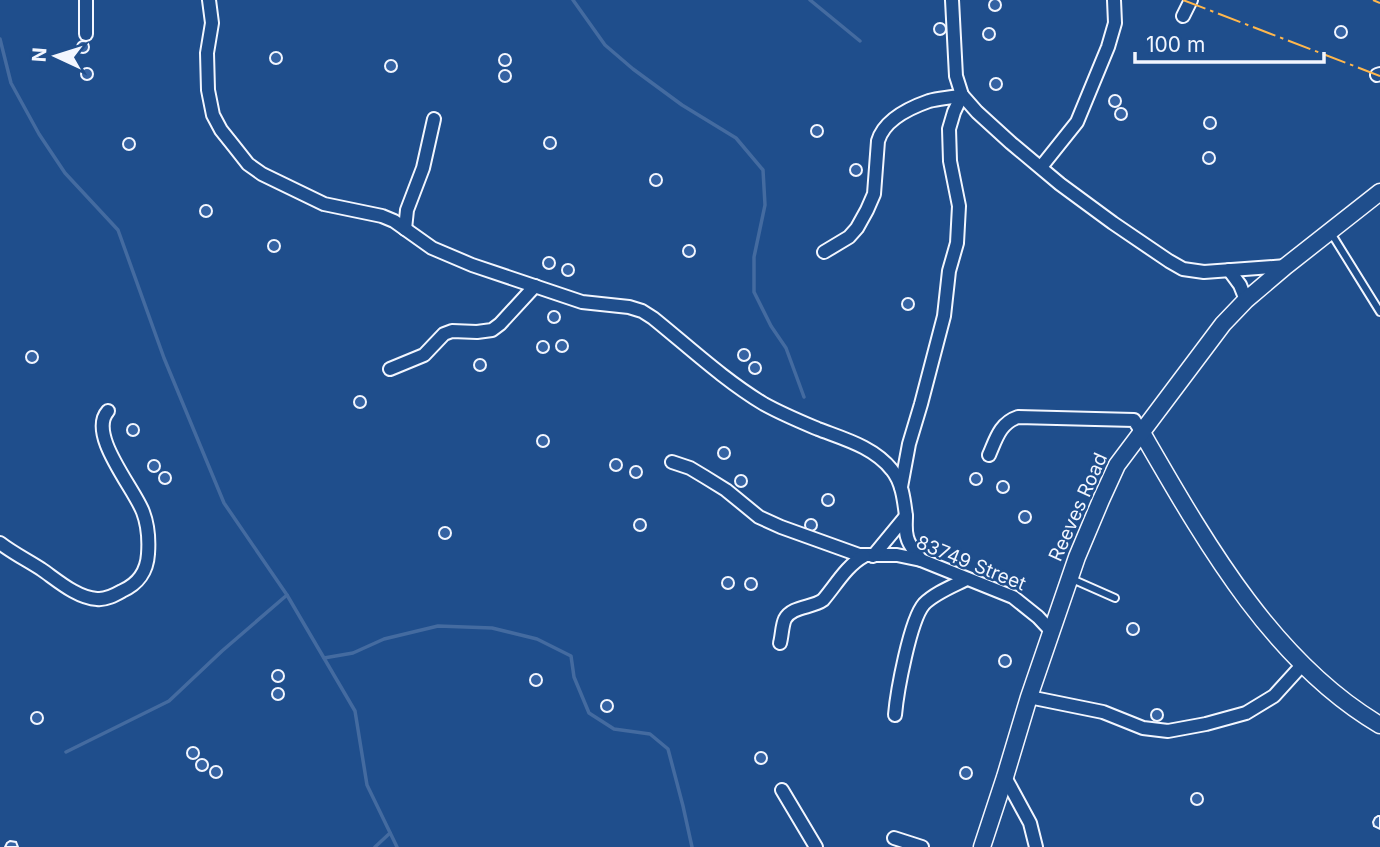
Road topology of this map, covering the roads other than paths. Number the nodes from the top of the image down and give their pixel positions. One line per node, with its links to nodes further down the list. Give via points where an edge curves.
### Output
1 (86, 0): 7 (street)
2 (209, 0): 12 (street, via 210,102 221,130 248,164 324,204 382,216)
3 (952, 0): 8 (street, via 956,76)
4 (1114, 0): 10 (street, via 1115,23 1108,47 1077,122)
5 (1191, 0): 6 (street)
6 (1182, 16)
7 (86, 34)
8 (962, 95): 10 (street); 14 (street, via 928,102 886,125 878,141 874,194 867,210 849,237); 25 (street, via 949,129 959,206 957,243 948,271 944,316)
9 (434, 119): 12 (street)
10 (1041, 167): 16 (street, via 1168,261 1192,271)
11 (1380, 192): 13 (street, Reeves Road)
12 (405, 229): 17 (street, via 445,255)
13 (1330, 231): 15 (street, Reeves Road); 19 (lane)
14 (824, 252)
15 (1286, 266): 16 (street); 18 (street, Reeves Road)
16 (1229, 270): 18 (street)
17 (535, 286): 20 (street, via 492,330 444,334 424,355); 25 (street, via 653,318 762,402 870,450 891,468)
18 (1246, 300): 22 (street, Reeves Road)
19 (1380, 312)
20 (390, 369)
21 (108, 411): 27 (street, via 103,416 104,437 146,522 148,559 139,580 107,598 91,598)
22 (1138, 426): 23 (street, via 1018,417 1001,428); 30 (street, Reeves Road, via 1101,500); 35 (street, via 1221,564)
23 (989, 455)
24 (672, 462): 28 (street, 83749 Street, via 717,484 765,520)
25 (901, 487): 26 (street)
26 (906, 516): 28 (street); 29 (street, via 907,537)
27 (0, 543)
28 (869, 556): 29 (street, 83749 Street); 34 (street, via 857,560 823,600 792,612 785,619)
29 (921, 560): 31 (street, 83749 Street)
30 (1070, 578): 32 (lane); 33 (street, Reeves Road)
31 (967, 579): 33 (street, 83749 Street, via 1013,597); 37 (street, via 930,599 917,614)
32 (1115, 598)
33 (1052, 632): 36 (street, Reeves Road)
34 (780, 643)
35 (1303, 664): 36 (street, via 1273,696 1246,713 1168,731 1143,728 1093,709); 38 (street, via 1335,695)
36 (1029, 697): 39 (street, Reeves Road)
37 (895, 715)
38 (1380, 725)
39 (1005, 777): 44 (street, Reeves Road); 45 (street, via 1030,822)
40 (782, 790): 42 (street)
41 (894, 838): 43 (street)
42 (816, 847)
43 (922, 847)
44 (982, 847)
45 (1036, 847)

